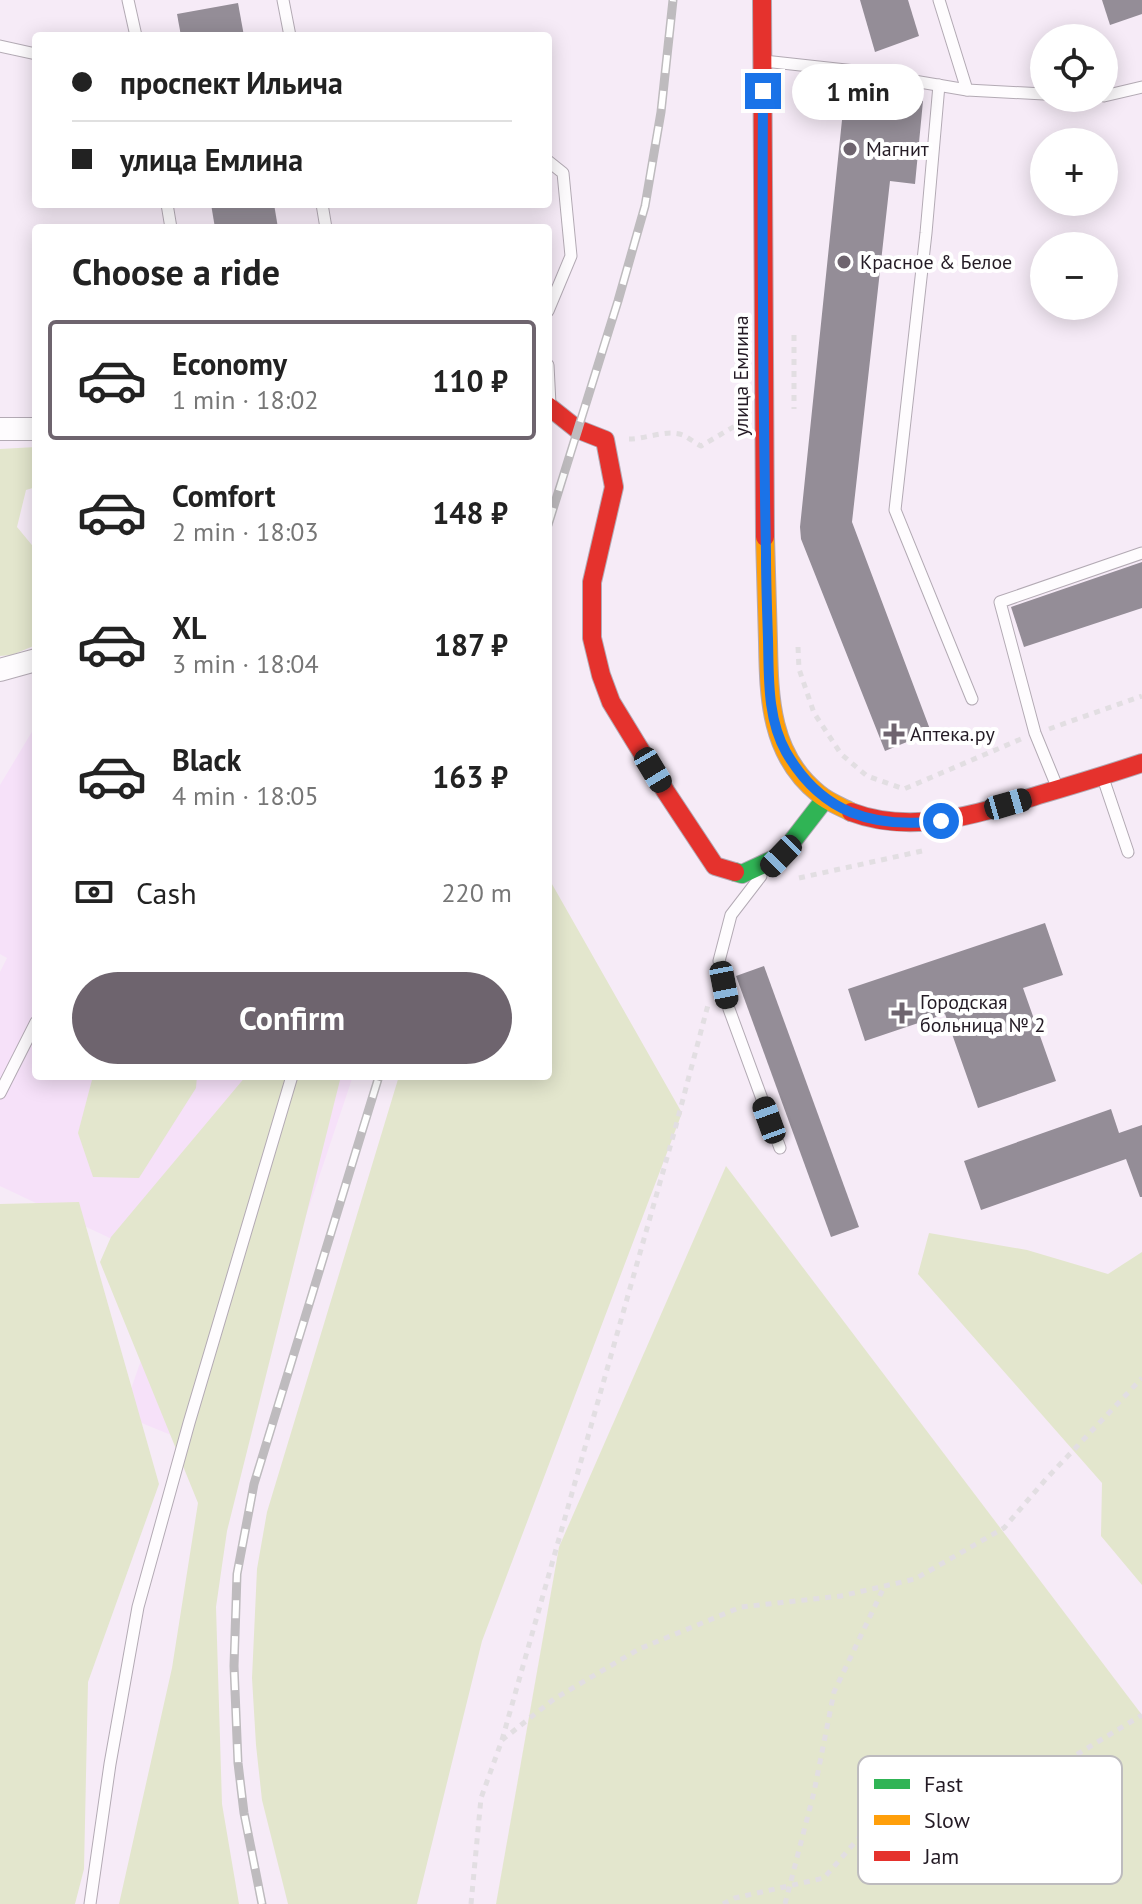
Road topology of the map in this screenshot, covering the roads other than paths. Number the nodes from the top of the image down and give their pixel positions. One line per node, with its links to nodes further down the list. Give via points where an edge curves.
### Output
1 (128, 0): 5 (lane)
2 (283, 0): 6 (lane)
3 (762, 0): 9 (street, улица Емлина)
4 (939, 0): 12 (lane)
5 (135, 32)
6 (289, 32)
7 (0, 46): 8 (lane)
8 (32, 53)
9 (763, 60): 10 (lane); 27 (street, улица Емлина, via 768,671 772,716 784,749)
10 (939, 85): 12 (lane); 23 (lane, via 895,510)
11 (1142, 87): 14 (lane)
12 (967, 90): 13 (lane)
13 (1030, 93)
14 (1118, 93)
15 (552, 164): 16 (lane, via 563,173 571,256)
16 (552, 301)
17 (552, 410): 29 (street, via 577,429 605,440 614,487 592,582 592,638 611,702 715,866 742,874)
18 (0, 429): 19 (street)
19 (32, 429)
20 (1142, 553): 26 (lane, via 1000,602 1035,733)
21 (32, 661): 22 (street)
22 (0, 670)
23 (972, 699)
24 (1142, 763): 25 (street)
25 (1103, 777): 26 (street); 28 (lane)
26 (1058, 790): 27 (street, via 959,819 923,823 873,819)
27 (825, 799): 29 (street)
28 (1128, 852)
29 (781, 856): 33 (lane, via 731,915 719,961 729,1009)
30 (32, 1030): 32 (lane)
31 (291, 1080): 34 (lane, via 138,1607)
32 (0, 1093)
33 (780, 1148)
34 (90, 1904)

